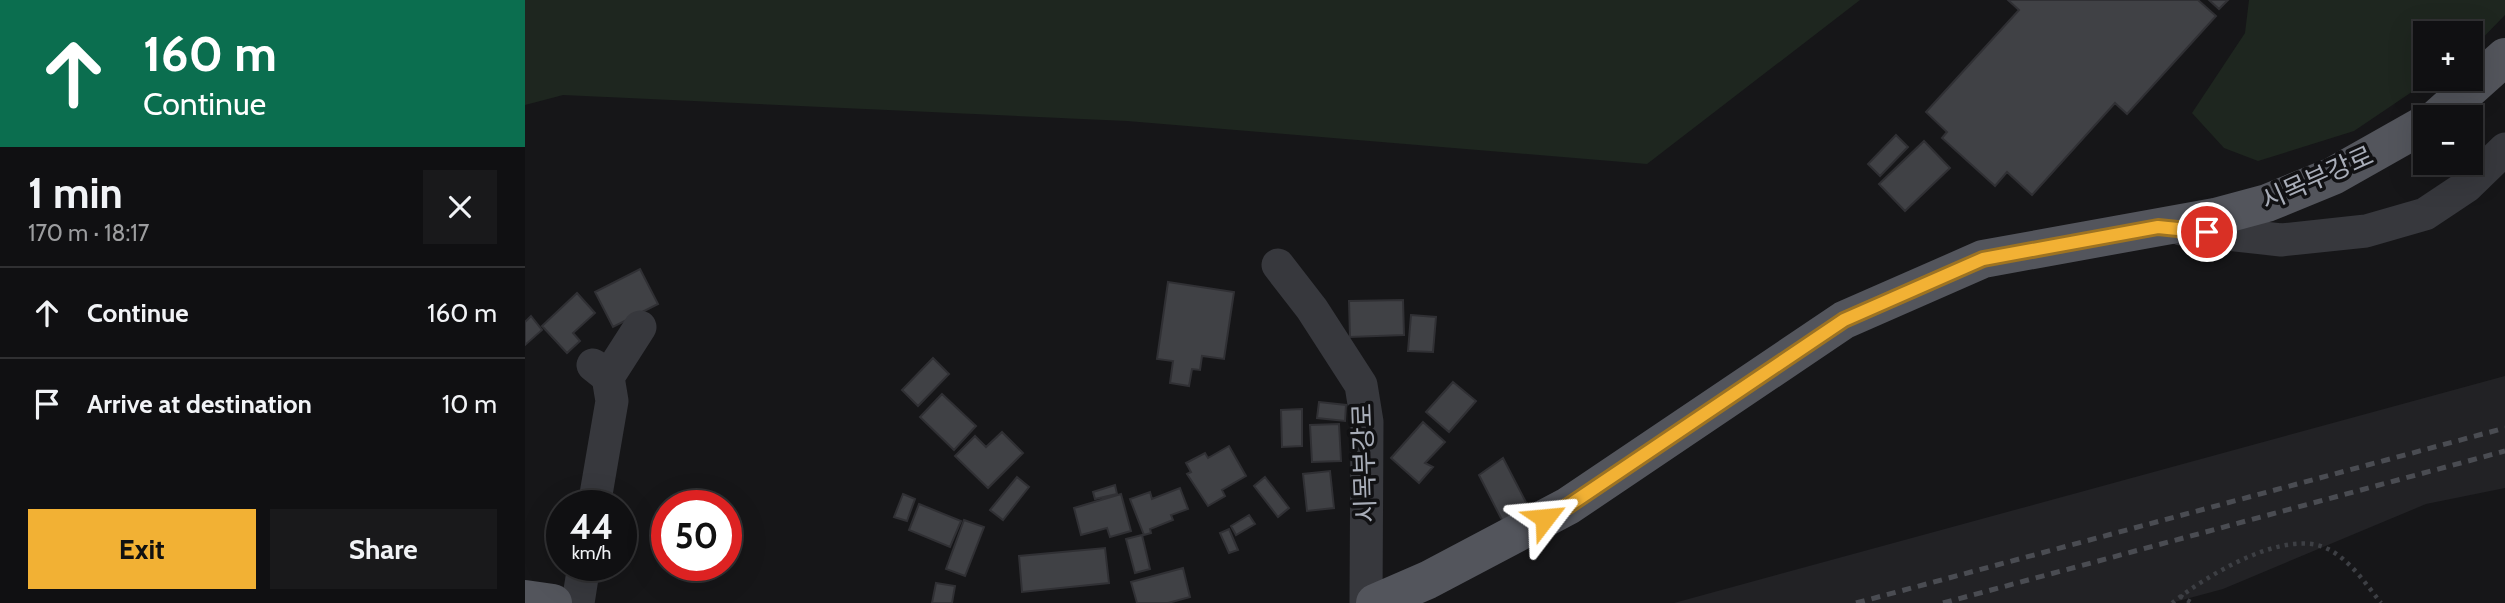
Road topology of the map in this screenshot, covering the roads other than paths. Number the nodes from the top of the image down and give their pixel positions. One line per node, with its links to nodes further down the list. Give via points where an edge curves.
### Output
1 (2505, 57): 2 (main road)
2 (2451, 105)
3 (2413, 131): 5 (main road, 시목부강로, via 2333,176 2267,203)
4 (2505, 149): 5 (street, via 2467,186 2425,214 2366,231 2281,240)
5 (2158, 227): 14 (main road, 시목부강로, via 1983,259 1844,320 1568,506)
6 (1278, 265): 13 (street, 시목부강로, via 1313,309 1361,385 1367,422)
7 (640, 327): 8 (street, via 601,371 612,401)
8 (597, 490)
9 (581, 581): 12 (street)
10 (525, 599): 11 (main road)
11 (554, 603)
12 (578, 603)
13 (1366, 603)
14 (1375, 603)

